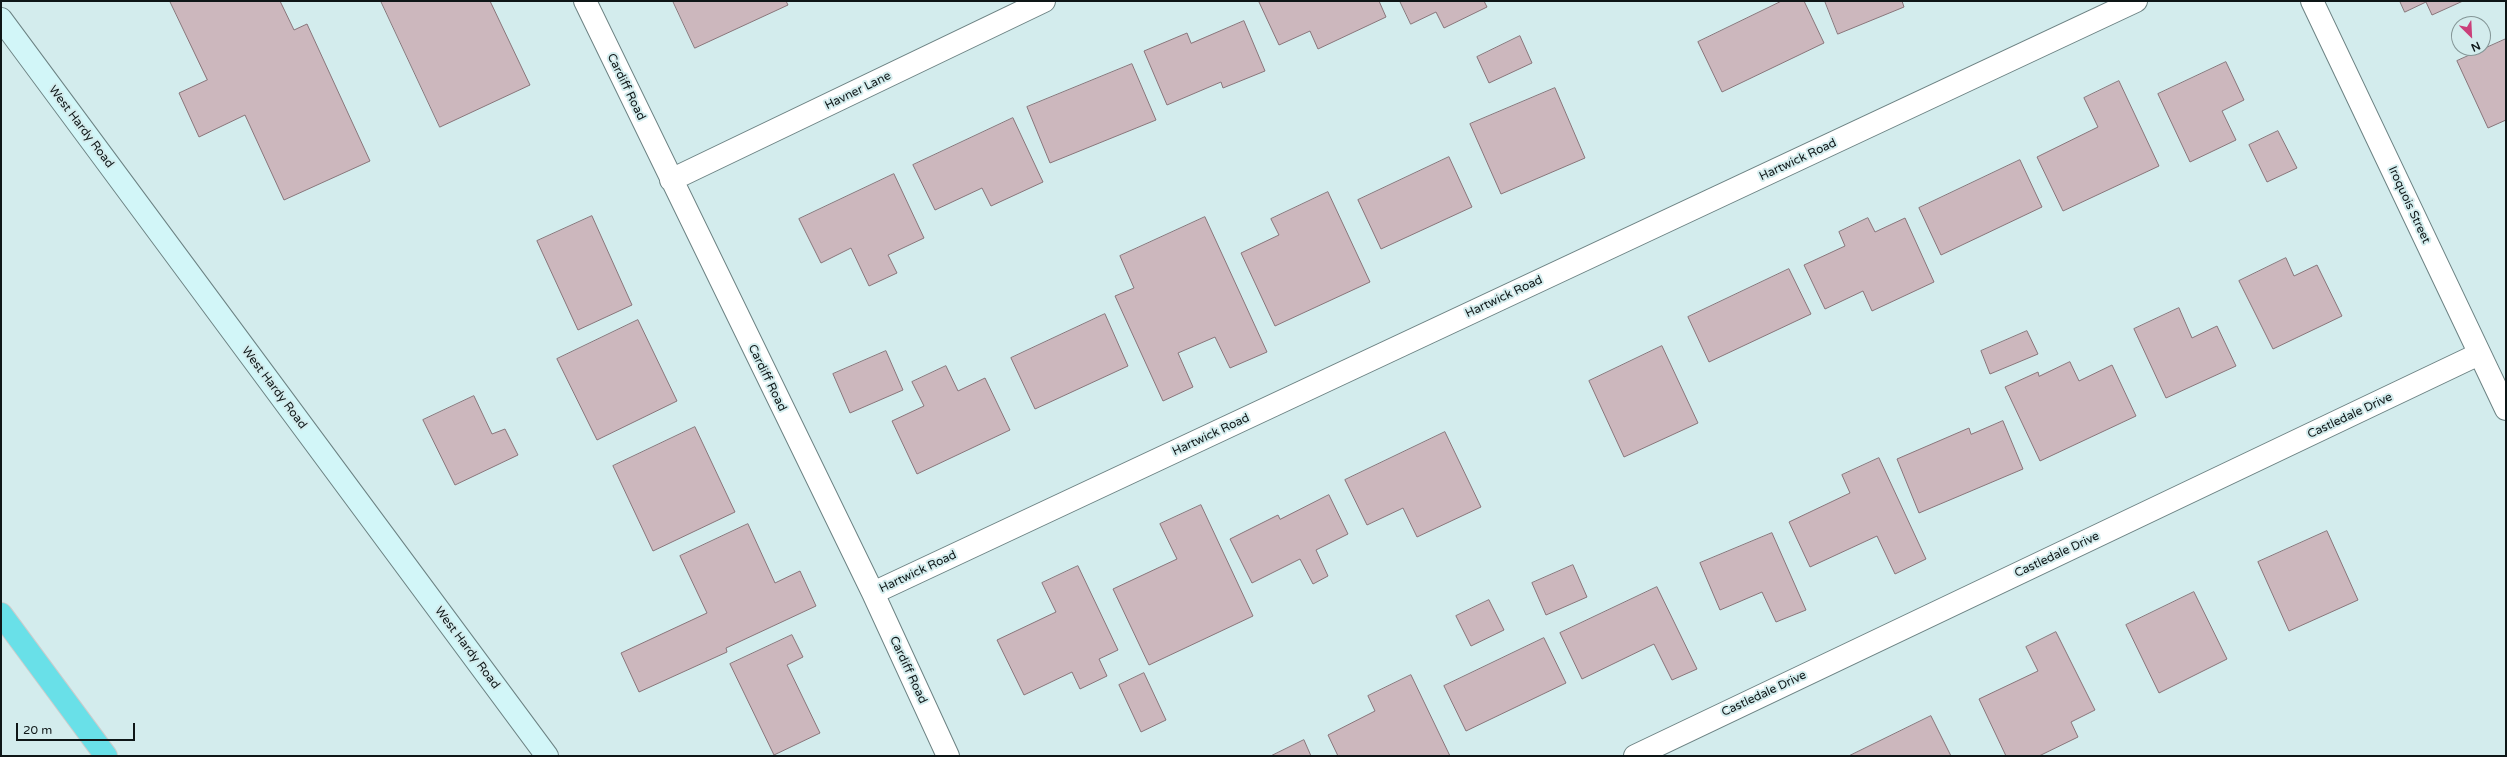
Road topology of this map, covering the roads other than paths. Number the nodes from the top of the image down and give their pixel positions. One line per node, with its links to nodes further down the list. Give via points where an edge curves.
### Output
1 (585, 1): 6 (street, Cardiff Road)
2 (1044, 1): 6 (street, Havner Lane)
3 (2136, 1): 9 (street, Hartwick Road)
4 (2312, 1): 7 (street, Iroquois Street)
5 (1, 19): 12 (main road, West Hardy Road)
6 (671, 180): 9 (street, Cardiff Road)
7 (2479, 354): 8 (street, Iroquois Street); 14 (street, Castledale Drive)
8 (2506, 409)
9 (873, 593): 13 (street, Cardiff Road)
10 (1, 614): 11 (highway)
11 (106, 756)
12 (548, 756)
13 (948, 756)
14 (1635, 756)

